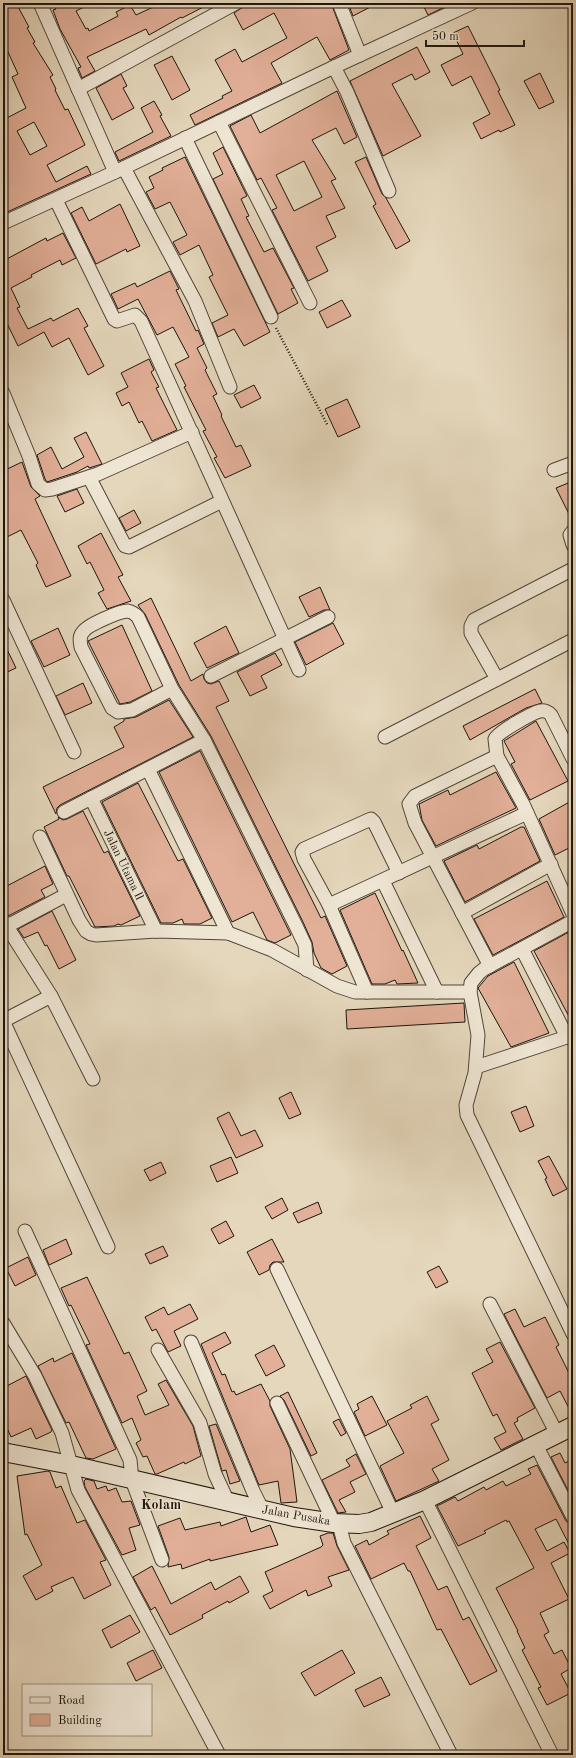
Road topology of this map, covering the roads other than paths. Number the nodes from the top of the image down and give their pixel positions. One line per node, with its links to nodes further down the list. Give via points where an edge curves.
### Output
1 (40, 3): 7 (street)
2 (236, 3): 7 (street)
3 (339, 3): 5 (street)
4 (472, 3): 5 (street)
5 (360, 55): 6 (street)
6 (334, 67): 8 (street); 11 (street)
7 (78, 89): 10 (street)
8 (219, 122): 9 (street); 14 (street)
9 (185, 138): 10 (street); 15 (street)
10 (120, 170): 12 (street); 16 (street, via 195,302)
11 (389, 190)
12 (56, 200): 13 (street); 18 (street, via 114,319 117,321 135,315 141,320)
13 (3, 223)
14 (310, 302)
15 (270, 317)
16 (230, 387)
17 (3, 394): 21 (street, via 42,489 48,490)
18 (192, 432): 21 (street); 22 (street)
19 (573, 463): 20 (street)
20 (554, 470)
21 (89, 477): 22 (street, via 125,546 129,547)
22 (222, 501): 28 (street)
23 (573, 531): 24 (street, via 570,535)
24 (573, 545)
25 (573, 569): 32 (street, via 474,620 471,633)
26 (3, 600): 36 (street)
27 (328, 617): 28 (street)
28 (284, 639): 30 (street); 31 (street)
29 (573, 640): 32 (street)
30 (298, 670)
31 (211, 676)
32 (497, 679): 34 (street)
33 (172, 689): 33 (street, via 132,710 118,712 112,708 81,647 80,636 83,631 92,624 125,611 133,612); 35 (street)
34 (385, 737)
35 (204, 740): 39 (street); 59 (street, via 305,945)
36 (74, 752)
37 (497, 756): 38 (street, via 497,735 540,711 551,715); 42 (street); 44 (street, via 415,796 409,802 410,811)
38 (573, 759)
39 (148, 769): 40 (street); 56 (street)
40 (91, 798): 41 (street); 55 (street, Jalan Utama ll)
41 (64, 812)
42 (527, 813): 44 (street); 45 (street)
43 (40, 837): 49 (street)
44 (433, 858): 46 (street); 51 (street)
45 (551, 864): 48 (street); 51 (street)
46 (399, 873): 47 (street); 50 (street, via 372,820 304,849 304,859)
47 (383, 881): 50 (street); 61 (street)
48 (568, 888): 52 (street)
49 (66, 895): 54 (street, via 20,920); 55 (street, via 79,920 90,934)
50 (329, 905): 60 (street)
51 (462, 913): 58 (street)
52 (573, 914)
53 (573, 921): 57 (street)
54 (4, 925): 63 (street)
55 (156, 931): 56 (street)
56 (228, 933): 59 (street, via 272,950)
57 (522, 949): 58 (street); 65 (street)
58 (490, 966): 62 (street, via 476,976 471,983)
59 (307, 970): 60 (street, via 337,986 355,992)
60 (367, 992): 61 (street)
61 (437, 992): 62 (street)
62 (470, 992): 66 (street, via 478,1035)
63 (51, 996): 64 (street); 67 (street)
64 (3, 1021): 69 (street)
65 (570, 1036): 66 (street)
66 (476, 1067): 73 (street, via 466,1105 467,1115)
67 (93, 1079)
68 (25, 1231): 82 (street, via 130,1460)
69 (108, 1247)
70 (277, 1269): 86 (street)
71 (490, 1304): 78 (street)
72 (3, 1322): 81 (street, via 34,1376 62,1433)
73 (573, 1334)
74 (191, 1342): 85 (street)
75 (158, 1350): 84 (street, via 200,1423 215,1474)
76 (277, 1403): 88 (street)
77 (573, 1426): 78 (street, Jalan Pusaka)
78 (557, 1434): 79 (street, Jalan Pusaka)
79 (536, 1445): 83 (street, Jalan Pusaka); 87 (street)
80 (3, 1452): 81 (street, Jalan Pusaka)
81 (71, 1465): 82 (street, Jalan Pusaka); 90 (street, via 78,1490)
82 (132, 1480): 84 (street, Jalan Pusaka); 89 (street)
83 (425, 1500): 86 (street, Jalan Pusaka); 92 (street)
84 (228, 1502): 85 (street, Jalan Pusaka)
85 (263, 1511): 88 (street, Jalan Pusaka)
86 (393, 1513): 88 (street, Jalan Pusaka, via 371,1522)
87 (573, 1517)
88 (337, 1524): 91 (street, via 344,1543)
89 (162, 1560)
90 (219, 1755)
91 (451, 1755)
92 (552, 1755)

